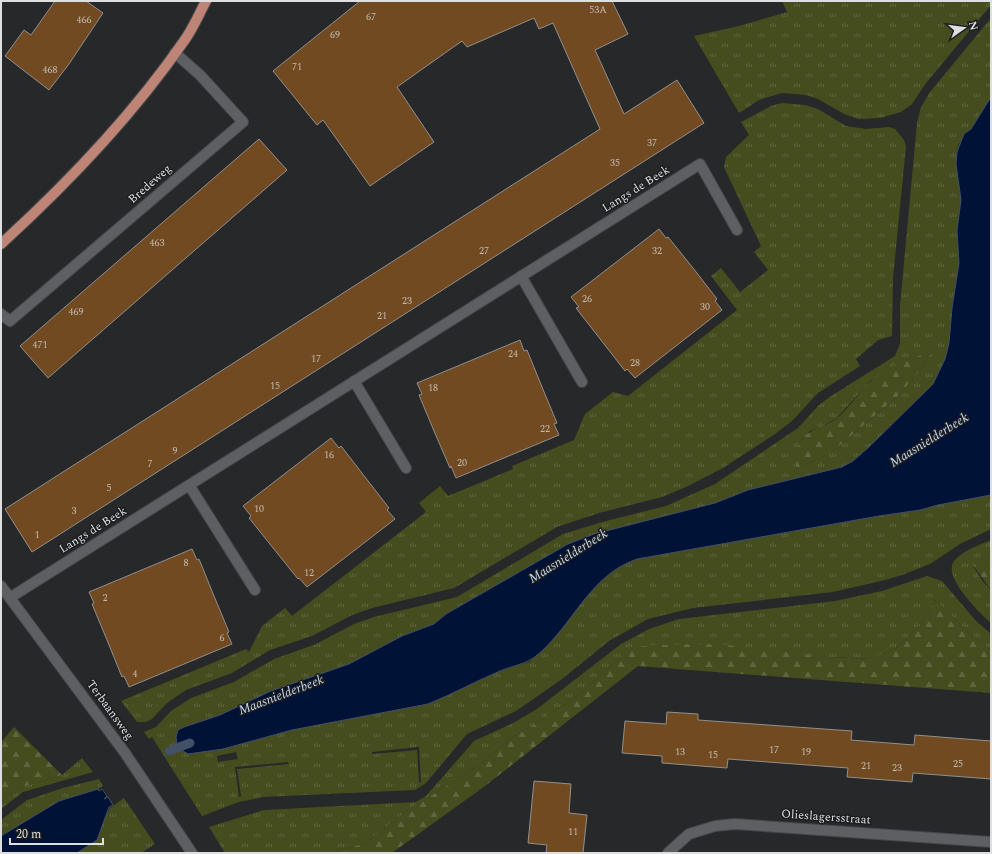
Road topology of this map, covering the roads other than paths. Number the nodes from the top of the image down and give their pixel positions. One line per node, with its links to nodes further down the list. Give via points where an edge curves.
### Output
1 (206, 1): 2 (main road, via 185,40)
2 (175, 52): 4 (main road, via 118,127 34,214); 6 (street, Bredeweg, via 200,75 242,122 10,322)
3 (737, 230): 5 (street, Langs de Beek, via 700,164)
4 (1, 244)
5 (521, 276): 7 (street, Langs de Beek); 8 (street)
6 (1, 314)
7 (354, 381): 9 (street); 10 (street, Langs de Beek)
8 (582, 382)
9 (406, 468)
10 (189, 485): 12 (street); 13 (street, Langs de Beek)
11 (1, 586): 13 (street, Terbaansweg)
12 (255, 590)
13 (11, 597): 15 (street, Terbaansweg, via 125,753)
14 (991, 842): 16 (street, Olieslagersstraat, via 735,824 715,826 689,834)
15 (192, 853)
16 (668, 853)

